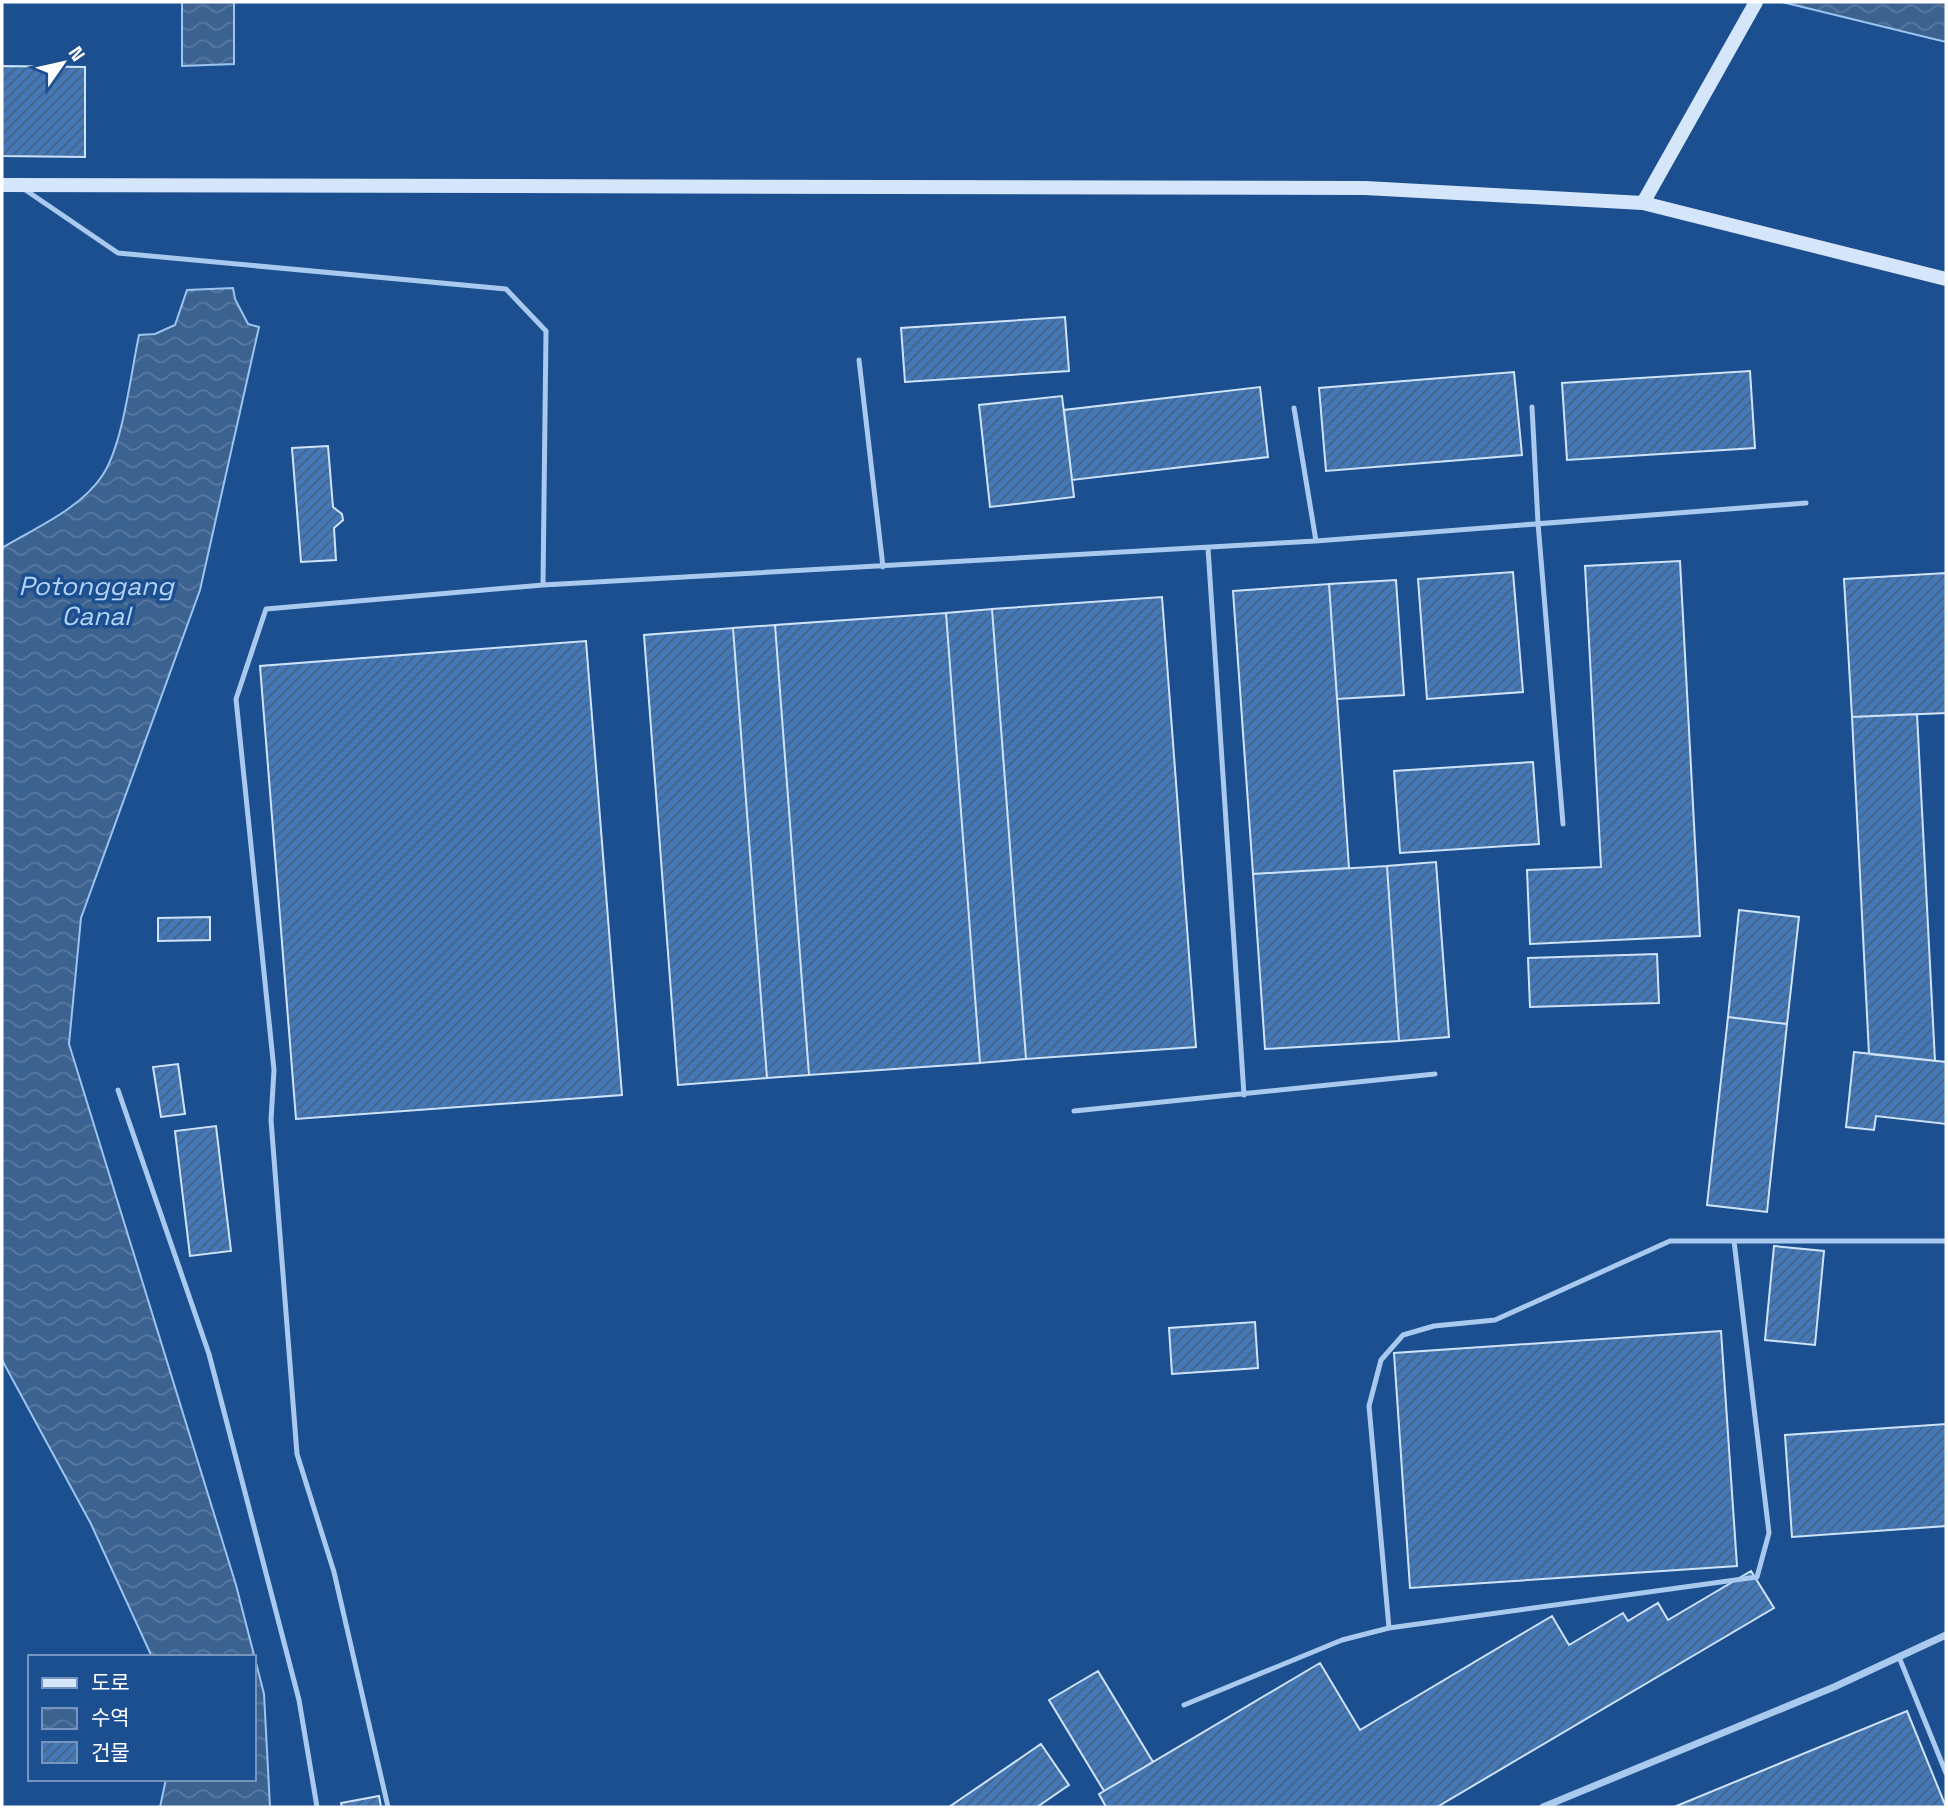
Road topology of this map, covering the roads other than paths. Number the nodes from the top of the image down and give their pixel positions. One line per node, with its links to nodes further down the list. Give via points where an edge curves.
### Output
1 (1756, 2): 4 (main road)
2 (2, 185): 3 (main road)
3 (18, 185): 4 (main road, via 1365,188); 14 (lane, via 118,253 506,289 546,331)
4 (1643, 203): 5 (main road)
5 (1946, 279)
6 (859, 360): 13 (lane)
7 (1532, 407): 10 (lane)
8 (1294, 408): 11 (lane)
9 (1806, 503): 10 (lane)
10 (1538, 523): 11 (lane); 15 (lane)
11 (1316, 541): 12 (lane)
12 (1208, 548): 13 (lane); 18 (lane)
13 (883, 568): 14 (lane)
14 (543, 585): 28 (lane, via 266,609 236,699 274,1070 271,1119 297,1454 334,1572)
15 (1563, 824)
16 (1435, 1074): 18 (lane)
17 (118, 1090): 27 (lane, via 209,1354 299,1700)
18 (1244, 1095): 19 (lane)
19 (1074, 1111)
20 (1734, 1241): 21 (lane); 22 (lane, via 1670,1241 1495,1320 1434,1326 1403,1335 1381,1360 1369,1406); 22 (lane, via 1769,1533 1756,1577)
21 (1946, 1241)
22 (1389, 1628): 25 (lane, via 1342,1640)
23 (1946, 1635): 24 (street)
24 (1899, 1657): 26 (lane); 29 (street)
25 (1184, 1705)
26 (1946, 1773)
27 (317, 1807)
28 (388, 1807)
29 (1543, 1807)

